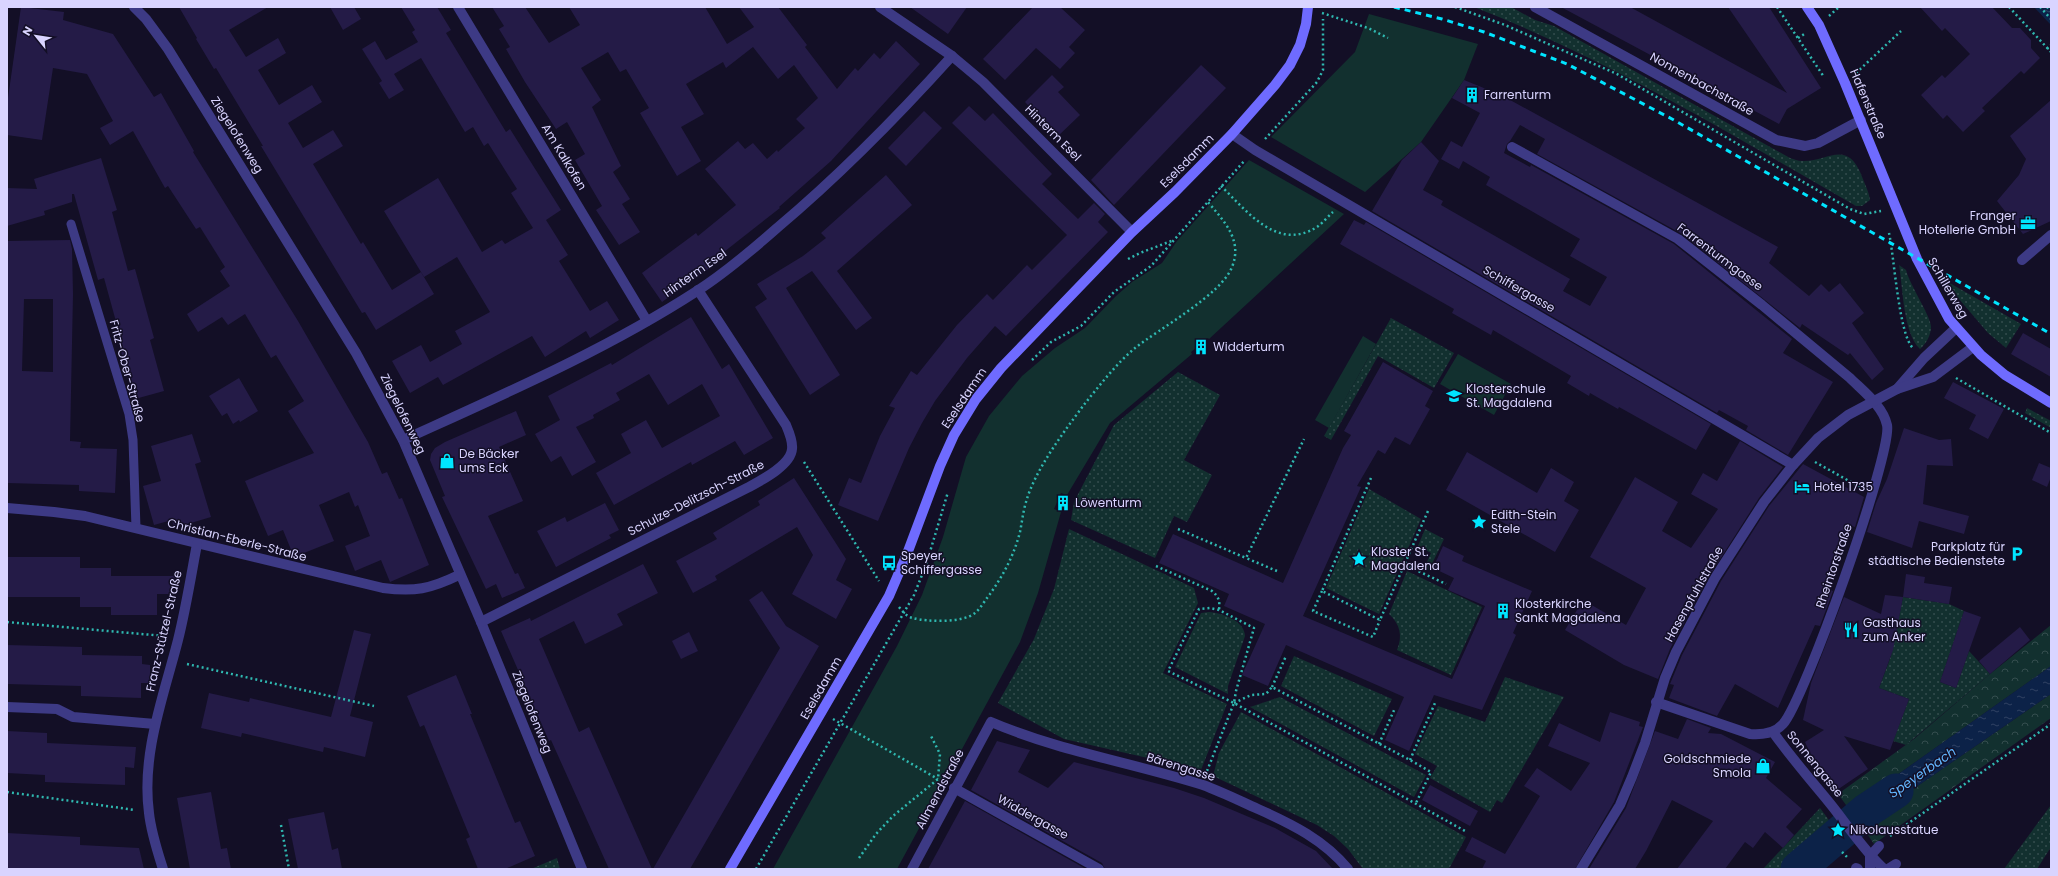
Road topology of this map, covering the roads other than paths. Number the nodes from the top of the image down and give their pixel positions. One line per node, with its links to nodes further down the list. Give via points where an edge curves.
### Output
1 (134, 7): 23 (street, Ziegelofenweg, via 168,48 356,353)
2 (458, 7): 17 (street, Am Kalkofen)
3 (880, 7): 7 (street, Hinterm Esel)
4 (1534, 7): 8 (street, Nonnenbachstraße, via 1776,140 1805,146 1818,143)
5 (1807, 7): 8 (street, Hafenstraße, via 1819,25)
6 (1308, 9): 9 (street, Eselsdamm, via 1300,45 1290,65)
7 (952, 56): 13 (street, Hinterm Esel, via 983,82); 16 (street, Hinterm Esel, via 901,112 813,198)
8 (1861, 120): 11 (street, Hafenstraße)
9 (1232, 134): 13 (street, Eselsdamm); 24 (street, Schiffergasse, via 1343,202)
10 (1512, 147): 21 (street, Farrenturmgasse, via 1651,223 1696,251 1850,378)
11 (1899, 214): 18 (street, Schillerweg, via 1917,259 1935,295)
12 (71, 224): 26 (lane, Fritz-Ober-Straße, via 129,414 133,440)
13 (1132, 232): 41 (street, Eselsdamm, via 1001,368 976,399 954,435 940,466 889,596)
14 (2051, 235): 15 (street)
15 (2022, 260)
16 (698, 290): 17 (street, Hinterm Esel); 29 (street, Schulze-Delitzsch-Straße, via 786,425 792,450 786,461 774,472 749,487)
17 (647, 321): 23 (street, Hinterm Esel, via 488,402)
18 (1956, 328): 19 (street, Schillerweg); 20 (street, Hasenpfuhlstraße, via 1924,358)
19 (1973, 347): 20 (street, Hasenpfuhlstraße, via 1928,379); 22 (street, Schillerweg, via 2005,375)
20 (1897, 389): 21 (street, Hasenpfuhlstraße)
21 (1873, 401): 24 (street, Hasenpfuhlstraße, via 1848,415 1818,438); 34 (street, Rheintorstraße, via 1888,430 1873,491 1845,576 1803,685 1790,714)
22 (2051, 403)
23 (403, 440): 28 (street, Ziegelofenweg)
24 (1793, 465): 30 (street, Hasenpfuhlstraße, via 1764,502 1715,578 1676,652)
25 (7, 508): 26 (street, Christian-Eberle-Straße, via 54,512)
26 (136, 528): 27 (street, Christian-Eberle-Straße)
27 (198, 544): 28 (street, Christian-Eberle-Straße, via 405,591 443,583); 33 (street, Franz-Stützel-Straße, via 178,637)
28 (459, 575): 29 (street, Ziegelofenweg)
29 (481, 622): 40 (street, Ziegelofenweg)
30 (1656, 702): 34 (street, Sonnengasse, via 1750,734 1762,735); 38 (street, Hasenpfuhlstraße, via 1645,743 1632,777)
31 (7, 707): 33 (street, via 57,709 73,717)
32 (991, 722): 35 (street, Allmendstraße); 44 (street, Bärengasse, via 1042,741 1202,785 1279,818 1308,834 1326,846)
33 (155, 724): 39 (street, Franz-Stützel-Straße, via 150,757 149,812 153,837)
34 (1773, 732): 37 (street, Sonnengasse)
35 (954, 788): 42 (street, Allmendstraße); 43 (street, Widdergasse)
36 (1879, 846): 37 (street)
37 (1868, 853): 45 (street); 46 (street, Sonnengasse)
38 (1586, 868)
39 (163, 869)
40 (582, 869)
41 (730, 869)
42 (912, 869)
43 (1099, 869)
44 (1348, 869)
45 (1870, 869)
46 (1884, 869)

